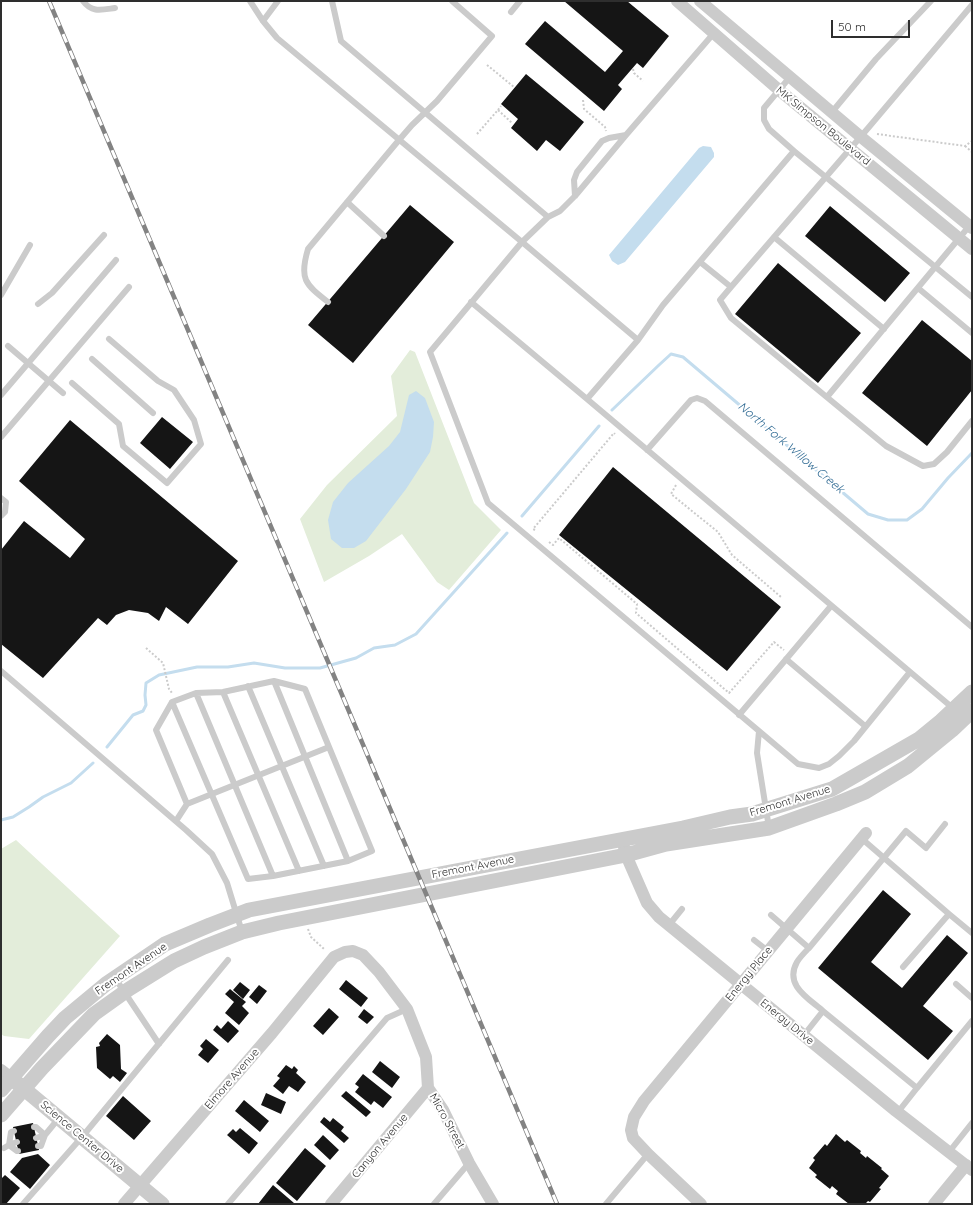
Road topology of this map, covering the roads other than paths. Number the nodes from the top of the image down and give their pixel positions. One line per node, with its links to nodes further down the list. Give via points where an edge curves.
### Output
1 (83, 1): 11 (lane, via 88,7 100,11)
2 (250, 1): 13 (lane)
3 (278, 1): 13 (lane)
4 (332, 1): 18 (lane, via 341,41)
5 (452, 1): 18 (lane, via 492,36)
6 (520, 1): 12 (lane)
7 (677, 1): 14 (street, MK Simpson Boulevard)
8 (700, 1): 15 (street, MK Simpson Boulevard)
9 (931, 1): 17 (lane, via 876,59)
10 (972, 5): 20 (lane)
11 (115, 8)
12 (511, 12)
13 (263, 21): 21 (lane, via 277,38)
14 (714, 33): 16 (street, MK Simpson Boulevard); 19 (lane)
15 (790, 77): 16 (lane); 17 (street, MK Simpson Boulevard)
16 (779, 90): 22 (street, MK Simpson Boulevard); 23 (lane, via 764,108 764,120 768,130)
17 (832, 112): 20 (street, MK Simpson Boulevard)
18 (425, 113): 21 (lane); 27 (lane)
19 (626, 135): 25 (lane); 25 (lane, via 602,141 577,172 574,180)
20 (861, 137): 22 (lane); 28 (street, MK Simpson Boulevard)
21 (399, 140): 26 (lane); 33 (lane)
22 (850, 149): 24 (lane); 32 (street, MK Simpson Boulevard)
23 (794, 151): 24 (lane); 37 (lane)
24 (826, 177): 31 (lane); 38 (lane)
25 (575, 196): 27 (lane, via 560,211)
26 (346, 202): 30 (lane); 44 (lane, via 308,249 304,260 304,277 311,288)
27 (548, 217): 33 (lane)
28 (971, 226): 32 (lane)
29 (104, 235): 46 (lane, via 52,293)
30 (384, 236)
31 (774, 237): 40 (lane); 47 (lane)
32 (959, 238): 35 (street, MK Simpson Boulevard); 38 (lane)
33 (522, 242): 45 (lane); 50 (lane)
34 (30, 245): 42 (lane)
35 (972, 249)
36 (116, 260): 53 (lane)
37 (700, 262): 40 (lane); 50 (lane, via 663,305)
38 (935, 267): 41 (lane); 43 (lane)
39 (129, 287): 54 (lane)
40 (731, 287): 58 (lane, via 720,300 731,318)
41 (918, 288): 47 (lane); 48 (lane)
42 (1, 295)
43 (972, 297)
44 (328, 302)
45 (472, 302): 59 (lane); 78 (lane, via 430,352 488,503)
46 (38, 304)
47 (884, 329): 58 (lane)
48 (972, 333)
49 (109, 339): 55 (lane, via 158,382 174,390 194,420 201,444 167,483 123,446 119,424)
50 (638, 340): 59 (lane)
51 (8, 346): 53 (lane)
52 (92, 359): 60 (lane)
53 (28, 363): 54 (lane); 57 (lane)
54 (49, 381): 56 (lane); 62 (lane)
55 (72, 383)
56 (64, 393)
57 (1, 395)
58 (827, 397): 61 (lane, via 886,446 923,466 934,464)
59 (587, 399): 63 (lane)
60 (153, 413)
61 (972, 421)
62 (1, 437)
63 (647, 450): 66 (lane); 67 (lane, via 691,400 697,398 705,401)
64 (1, 498): 65 (lane, via 6,502)
65 (3, 514)
66 (831, 606): 68 (lane); 70 (lane)
67 (972, 627)
68 (786, 660): 78 (lane); 79 (lane)
69 (1, 671): 89 (lane)
70 (910, 672): 77 (lane); 79 (lane)
71 (274, 681): 72 (lane); 81 (lane, via 305,689); 82 (lane)
72 (248, 686): 73 (lane); 83 (lane)
73 (223, 692): 75 (lane); 84 (lane)
74 (972, 692): 77 (street, Fremont Avenue)
75 (196, 693): 76 (lane); 85 (lane)
76 (172, 702): 86 (lane); 87 (lane, via 156,730)
77 (964, 713): 88 (street, Fremont Avenue, via 832,789); 91 (street, Fremont Avenue, via 908,766 865,792)
78 (739, 715): 80 (lane)
79 (865, 726): 80 (lane, via 839,756 819,768 798,764)
80 (759, 731): 88 (lane, via 757,753)
81 (329, 748): 82 (lane); 96 (lane, via 372,851)
82 (305, 757): 83 (lane); 96 (lane)
83 (282, 766): 84 (lane); 97 (lane)
84 (258, 776): 85 (lane); 98 (lane)
85 (235, 785): 86 (lane); 99 (lane)
86 (212, 794): 87 (lane); 99 (lane, via 248,879)
87 (187, 804): 89 (lane)
88 (766, 810): 91 (lane); 93 (street, Fremont Avenue)
89 (176, 821): 102 (lane, via 212,854 228,883)
90 (945, 824): 95 (lane, via 926,848 906,831)
91 (769, 828): 94 (street, Fremont Avenue, via 666,844)
92 (863, 836): 95 (lane); 105 (street, Energy Place)
93 (622, 839): 94 (street, Energy Drive); 102 (street, Fremont Avenue, via 249,910)
94 (626, 855): 104 (street, Energy Drive, via 647,903); 106 (street, Fremont Avenue)
95 (884, 858): 101 (lane); 109 (lane)
96 (348, 861): 97 (lane)
97 (324, 866): 98 (lane)
98 (298, 871): 99 (lane)
99 (273, 876)
100 (682, 909): 104 (lane)
101 (949, 914): 107 (lane); 113 (lane)
102 (236, 915): 106 (lane); 114 (street, Fremont Avenue, via 165,944)
103 (771, 915): 105 (lane)
104 (669, 925): 115 (street, Energy Drive)
105 (786, 928): 109 (lane); 110 (street, Energy Place)
106 (242, 932): 117 (street, Fremont Avenue, via 174,961)
107 (972, 933)
108 (754, 940): 110 (lane)
109 (809, 948): 120 (lane, via 797,960 794,984)
110 (768, 951): 115 (street, Energy Place)
111 (340, 954): 119 (street, Micro Street, via 353,951 363,956 379,972); 146 (street, Elmore Avenue, via 334,957 272,1033)
112 (228, 960): 123 (lane)
113 (903, 967)
114 (115, 978): 117 (lane); 124 (street, Fremont Avenue, via 65,1018)
115 (741, 984): 122 (street, Energy Drive); 143 (street, Energy Place, via 644,1101 634,1117 631,1130 633,1138)
116 (956, 984): 118 (lane)
117 (124, 992): 123 (lane); 125 (street, Fremont Avenue, via 94,1014)
118 (972, 998)
119 (407, 1009): 126 (street, Micro Street, via 426,1057); 150 (lane, via 388,1018)
120 (823, 1011): 122 (lane); 127 (lane)
121 (972, 1021): 127 (lane)
122 (804, 1035): 129 (street, Energy Drive)
123 (158, 1044): 136 (lane)
124 (6, 1074): 125 (street, Science Center Drive); 128 (street, Fremont Avenue)
125 (24, 1088): 130 (street, Fremont Avenue); 131 (street, Science Center Drive)
126 (428, 1088): 144 (street, Micro Street); 151 (street, Canyon Avenue)
127 (917, 1088): 129 (lane)
128 (1, 1090)
129 (898, 1112): 142 (street, Energy Drive)
130 (1, 1115)
131 (59, 1118): 135 (lane); 136 (street, Science Center Drive)
132 (972, 1123): 142 (lane)
133 (34, 1127): 135 (lane)
134 (14, 1131): 140 (lane, via 11,1132)
135 (45, 1136): 137 (lane); 139 (lane, via 41,1146)
136 (82, 1137): 146 (street, Science Center Drive); 147 (lane)
137 (36, 1138)
138 (17, 1142): 140 (lane)
139 (38, 1146)
140 (4, 1148): 141 (lane)
141 (18, 1151)
142 (949, 1152): 145 (street, Energy Drive)
143 (648, 1154): 154 (lane); 155 (street)
144 (469, 1163): 152 (lane); 153 (street, Micro Street)
145 (969, 1168): 156 (street)
146 (140, 1185): 148 (street, Elmore Avenue); 149 (street, Science Center Drive)
147 (24, 1204)
148 (124, 1204)
149 (162, 1204)
150 (228, 1204)
151 (331, 1204)
152 (434, 1204)
153 (493, 1204)
154 (606, 1204)
155 (701, 1204)
156 (934, 1204)

